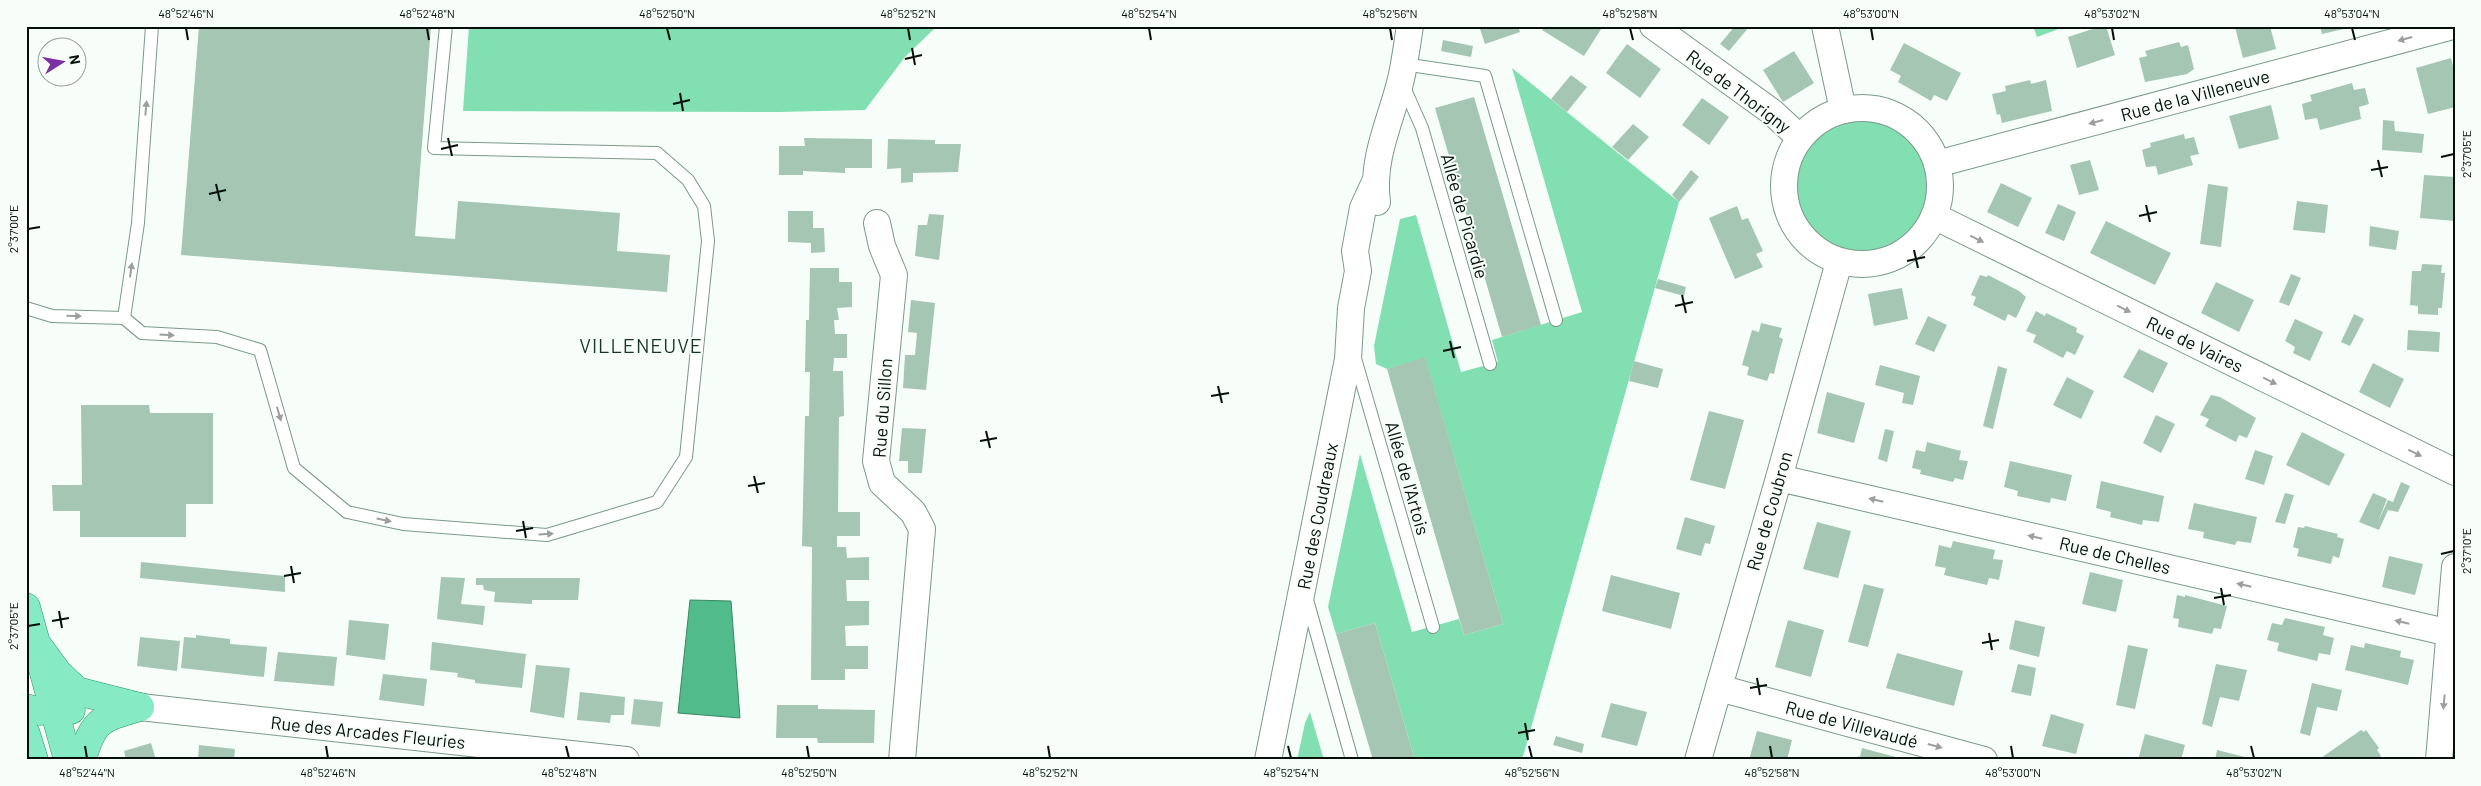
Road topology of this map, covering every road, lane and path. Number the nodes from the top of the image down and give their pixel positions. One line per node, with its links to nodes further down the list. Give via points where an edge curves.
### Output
1 (152, 26): 15 (lane, one-way to 1, via 138,223)
2 (446, 26): 15 (lane, one-way to 2, via 142,333 217,337 260,350 294,468 347,512 403,524 547,535 657,502 686,457 708,241 704,206 688,180 657,153 434,148)
3 (1410, 26): 7 (street, Rue des Coudreaux)
4 (1653, 26): 9 (street, Rue de Thorigny, via 1772,112)
5 (1825, 26): 8 (street)
6 (2453, 26): 10 (street, Rue de la Villeneuve, one-way to 10)
7 (1402, 72): 16 (lane, via 1485,76); 17 (street, Rue des Coudreaux, via 1383,136 1374,184 1363,208 1355,251 1358,271 1351,308); 18 (lane, Allée de Picardie, via 1422,128)
8 (1843, 110): 9 (street, via 1819,120); 10 (street, via 1866,108 1911,125 1927,143)
9 (1800, 138): 13 (street, via 1788,160 1783,185 1787,210 1798,233 1816,250)
10 (1937, 164): 11 (street, via 1940,191)
11 (1934, 216): 13 (street, via 1922,236 1905,252 1884,262 1862,265); 19 (street, Rue de Vaires, one-way to 19)
12 (877, 223): 37 (street, Rue du Sillon, via 894,275 876,461 882,483 913,512 922,529)
13 (1839, 262): 20 (street, Rue de Coubron)
14 (26, 308): 15 (lane, one-way to 15, via 52,316)
15 (124, 318)
16 (1556, 320)
17 (1350, 339): 22 (street, Rue des Coudreaux); 25 (lane, Allée de l'Artois)
18 (1490, 364)
19 (2455, 472)
20 (1780, 478): 26 (street, Rue de Chelles, one-way to 20); 28 (street, Rue de Coubron)
21 (2455, 567): 26 (street)
22 (1303, 585): 38 (street, Rue des Coudreaux); 39 (lane)
23 (26, 607): 27 (main road)
24 (26, 613): 27 (main road)
25 (1433, 626)
26 (2450, 632): 42 (street, one-way to 42)
27 (36, 643): 29 (main road, via 77,690); 31 (main road)
28 (1719, 688): 40 (street, Rue de Coubron); 41 (street, Rue de Villevaudé, one-way to 41)
29 (140, 707): 31 (main road); 35 (main road, via 114,715 95,728 88,736); 36 (street, Rue des Arcades Fleuries)
30 (26, 708): 31 (main road)
31 (55, 711): 34 (main road)
32 (26, 734): 33 (main road)
33 (34, 760)
34 (68, 760)
35 (82, 760)
36 (626, 760)
37 (902, 760)
38 (1268, 760)
39 (1352, 760)
40 (1698, 760)
41 (1984, 760)
42 (2439, 760)

